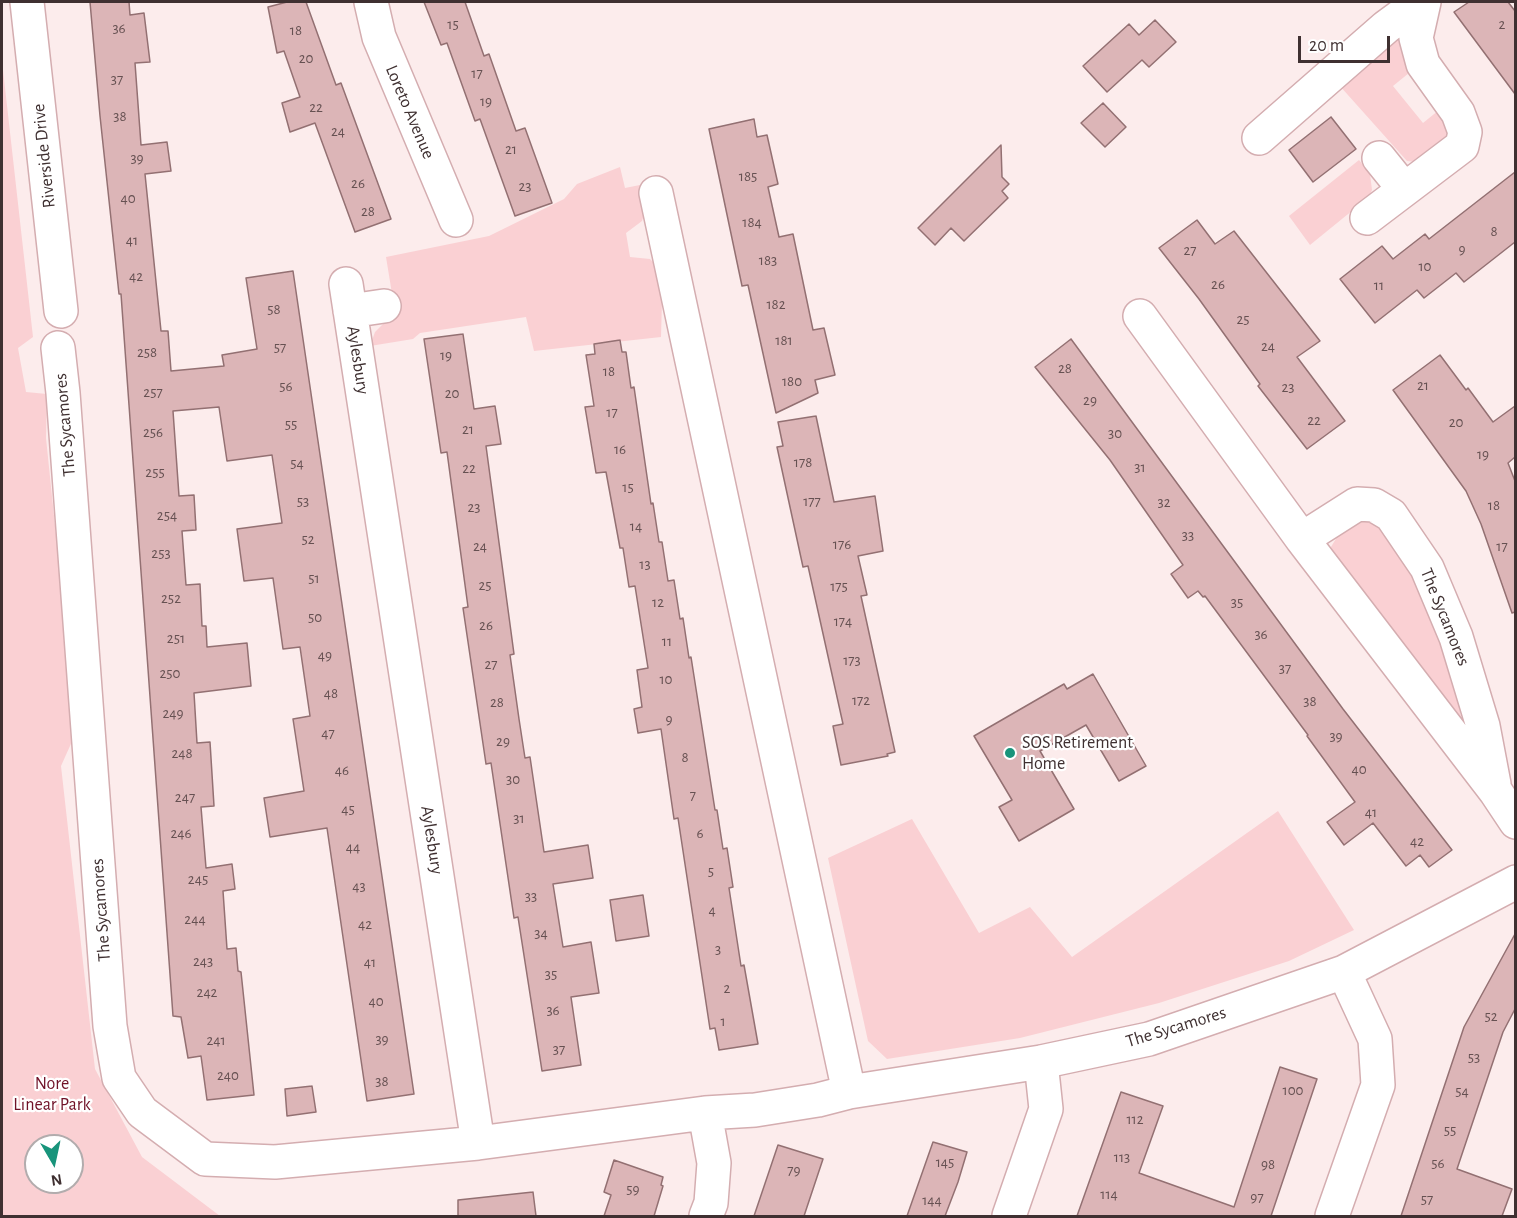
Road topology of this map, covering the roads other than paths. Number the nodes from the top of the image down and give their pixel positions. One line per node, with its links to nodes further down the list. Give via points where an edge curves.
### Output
1 (27, 2): 11 (street, Riverside Drive)
2 (371, 2): 9 (street, Loreto Avenue, via 379,37)
3 (1421, 2): 4 (street, via 1386,27); 6 (street, via 1416,38 1423,64 1458,113 1465,132 1462,146)
4 (1259, 138)
5 (1379, 158): 6 (street)
6 (1404, 189): 8 (street)
7 (656, 193): 20 (street, via 653,241)
8 (1367, 218)
9 (456, 220)
10 (384, 306): 22 (street, Aylesbury, via 348,298)
11 (61, 311)
12 (1140, 316): 14 (street, The Sycamores)
13 (58, 348): 22 (street, The Sycamores, via 110,1026 119,1078 142,1112 204,1159 275,1162)
14 (1302, 539): 15 (street, The Sycamores); 15 (street, The Sycamores, via 1357,504 1374,505 1391,514 1427,568 1456,637 1483,726)
15 (1496, 792): 16 (street, The Sycamores)
16 (1515, 822)
17 (1515, 882): 18 (street, The Sycamores)
18 (1344, 972): 19 (street, The Sycamores, via 1149,1039); 25 (street, via 1375,1040 1378,1085)
19 (1041, 1062): 20 (street, The Sycamores); 24 (street, via 1046,1109)
20 (849, 1092): 21 (street, via 755,1110)
21 (705, 1113): 22 (street); 23 (street, via 714,1163 711,1203)
22 (478, 1143)
23 (706, 1216)
24 (1009, 1216)
25 (1332, 1216)

